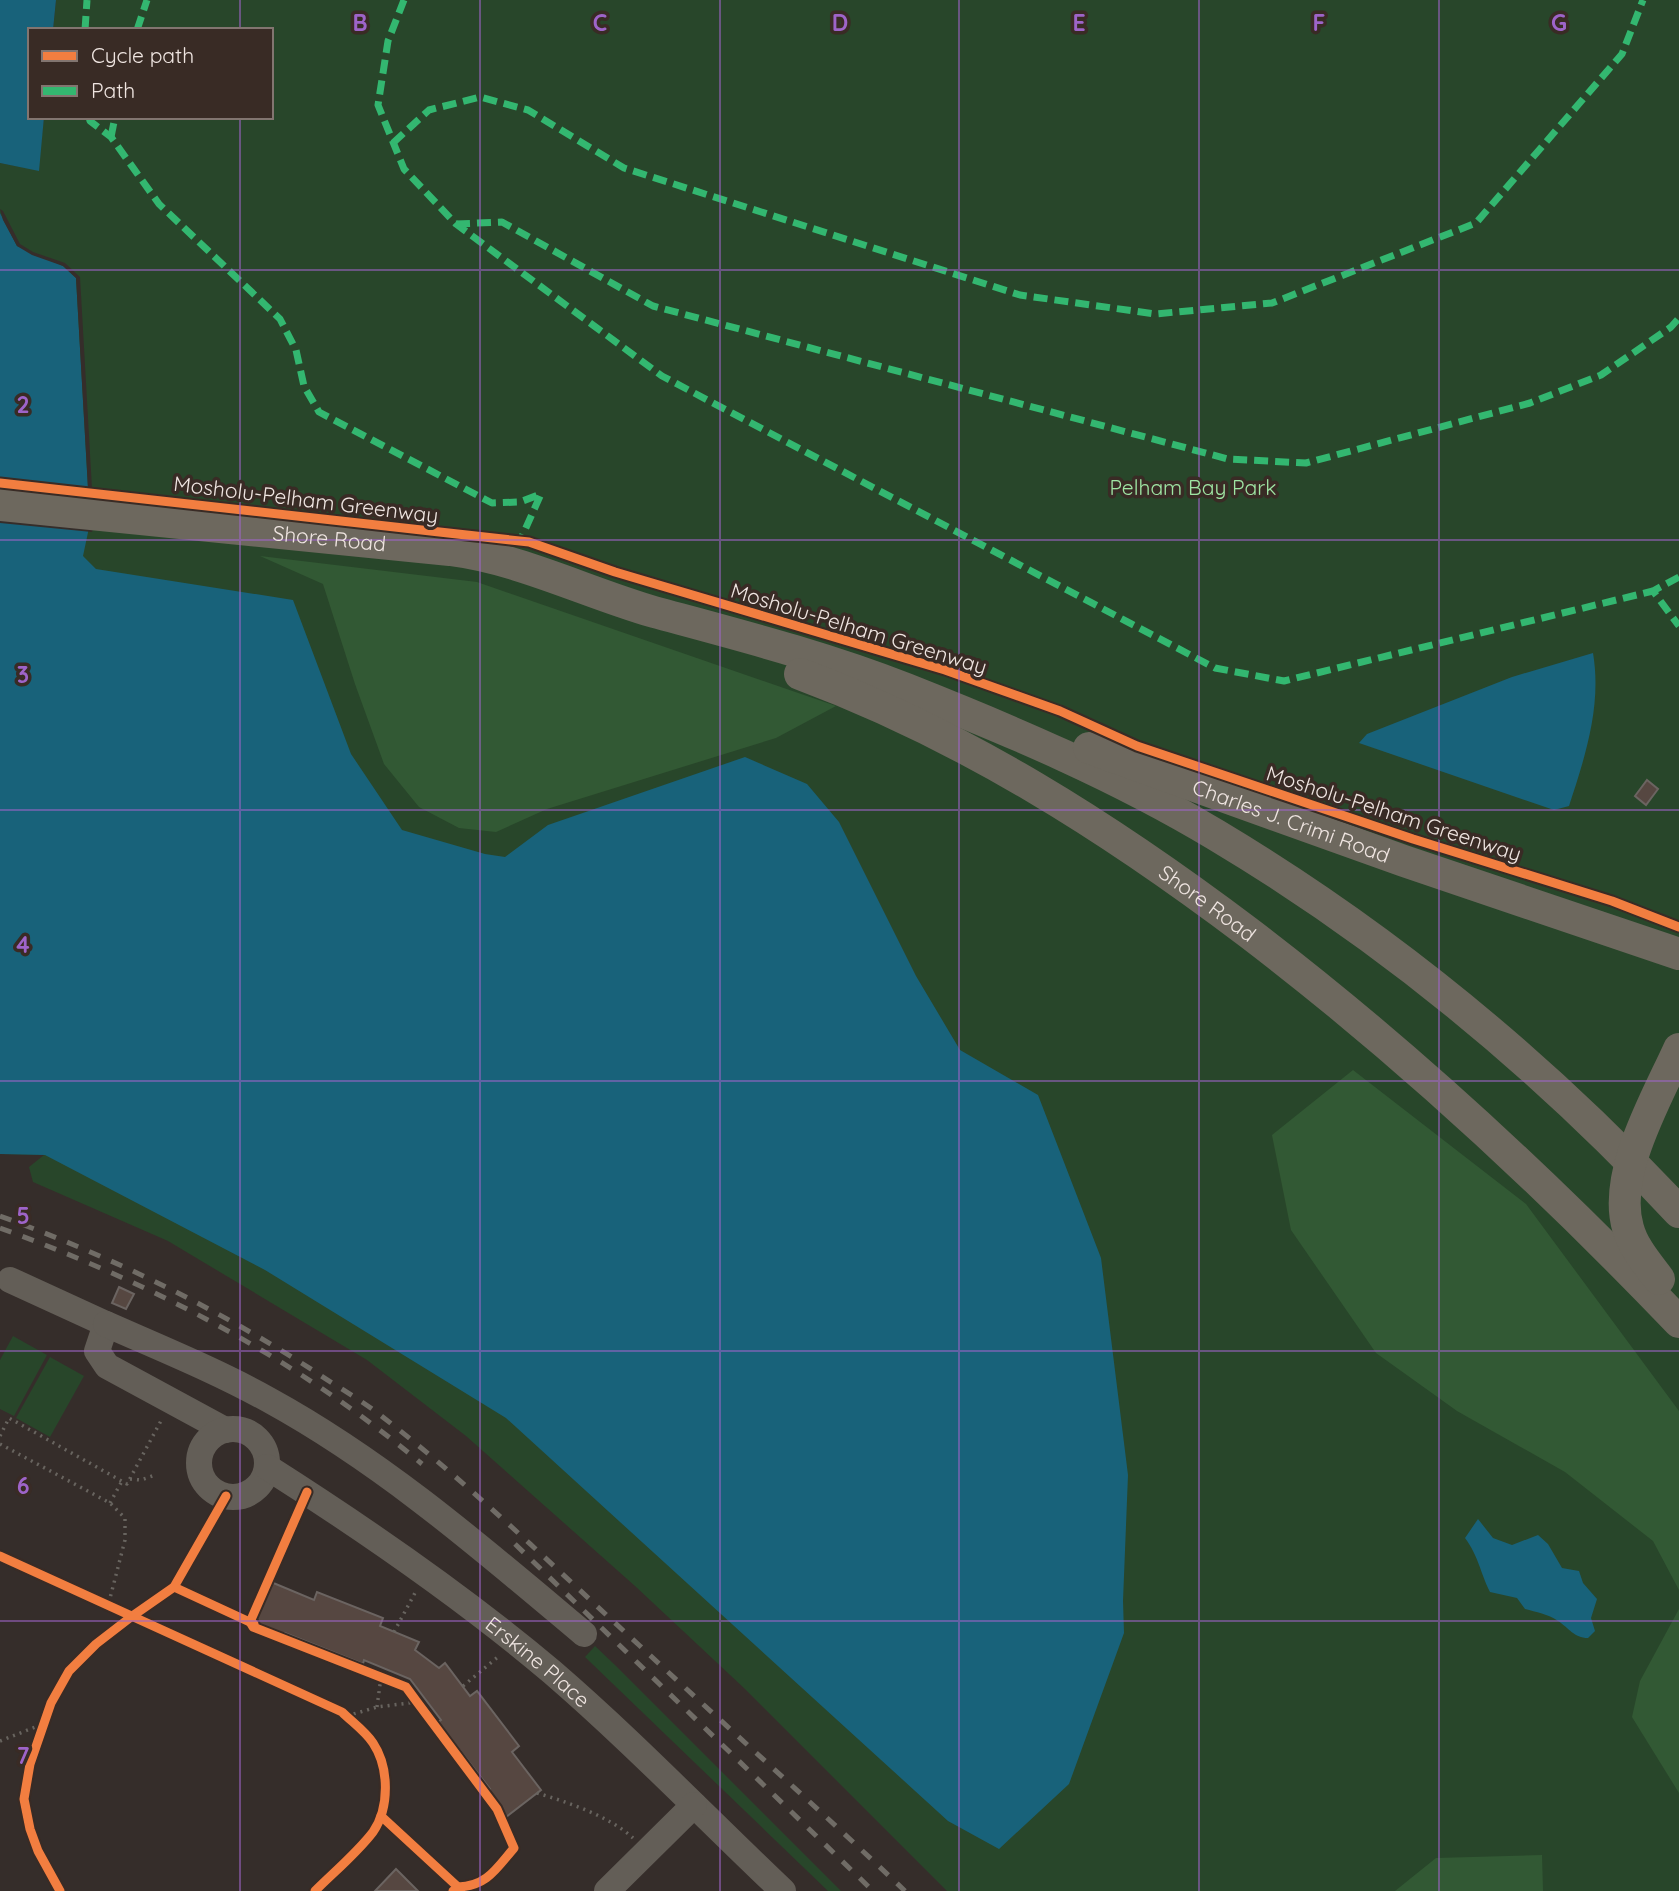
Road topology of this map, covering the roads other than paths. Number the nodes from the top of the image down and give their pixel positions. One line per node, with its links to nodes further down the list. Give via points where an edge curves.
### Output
1 (0, 505): 2 (main road, Shore Road, via 470,553)
2 (651, 611): 3 (main road, Shore Road, via 744,635); 10 (main road, Shore Road, via 929,730 1048,794 1157,866 1320,988 1421,1072 1540,1181)
3 (903, 688): 4 (main road, Charles J. Crimi Road, via 964,704); 6 (main road, Shore Road, via 1132,789 1274,872 1386,947 1490,1030)
4 (1679, 954)
5 (1679, 1049): 6 (main road)
6 (1630, 1160): 7 (main road, Shore Road); 9 (main road, via 1624,1203 1629,1231 1640,1254)
7 (1679, 1212)
8 (10, 1280): 11 (street)
9 (1679, 1304)
10 (1679, 1322)
11 (106, 1324): 12 (street, via 97,1351 113,1371); 14 (street, via 268,1400 330,1436 408,1490)
12 (225, 1430): 13 (street, via 239,1429 257,1439 264,1447); 13 (street, via 211,1437 201,1453 200,1472 210,1488 226,1496 245,1496 260,1485)
13 (267, 1467): 15 (street, Erskine Place, via 361,1527 516,1642 589,1704)
14 (584, 1634)
15 (694, 1805): 16 (street); 17 (street, Erskine Place)
16 (607, 1891)
17 (783, 1891)

